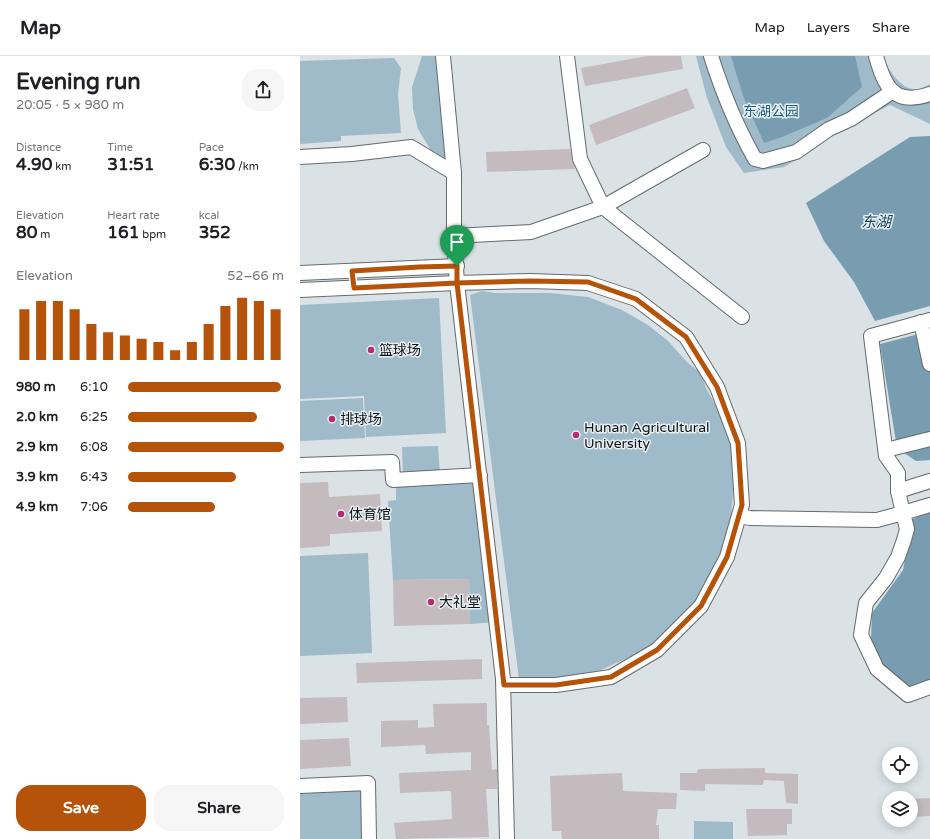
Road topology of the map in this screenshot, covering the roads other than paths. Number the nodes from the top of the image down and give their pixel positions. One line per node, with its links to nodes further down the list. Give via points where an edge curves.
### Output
1 (443, 56): 9 (street)
2 (567, 56): 10 (street, via 580,159)
3 (711, 56): 5 (street, via 738,129 755,159 763,161 796,152)
4 (876, 56): 5 (street, via 880,71)
5 (893, 91): 6 (street, via 901,97)
6 (928, 99)
7 (703, 150): 10 (street)
8 (300, 157): 9 (street, via 411,147)
9 (454, 173): 11 (street)
10 (603, 207): 11 (street, via 531,232); 18 (street)
11 (454, 236): 13 (street)
12 (352, 266): 13 (street); 14 (street); 16 (street)
13 (457, 266): 15 (street)
14 (300, 273)
15 (457, 283): 16 (street); 24 (street); 29 (street, via 588,282 636,299 686,337 717,387 738,443 742,505)
16 (354, 288): 17 (street)
17 (300, 290)
18 (742, 317)
19 (924, 324): 20 (street); 22 (street, via 871,336)
20 (930, 364)
21 (930, 439): 22 (street)
22 (889, 450): 26 (street, via 886,456 898,473)
23 (300, 465): 24 (street, via 392,462 393,480)
24 (480, 475): 30 (street)
25 (930, 481): 26 (street)
26 (898, 491): 28 (street)
27 (930, 505): 28 (street)
28 (903, 513): 29 (street, via 877,520); 31 (street, via 907,529 904,540 886,578 866,603 861,635 877,669 908,695)
29 (739, 516): 30 (street, via 727,557 701,606 657,650 611,677 556,685)
30 (504, 685): 34 (street)
31 (930, 687)
32 (300, 786): 33 (street, via 368,783)
33 (369, 839)
34 (507, 839)

